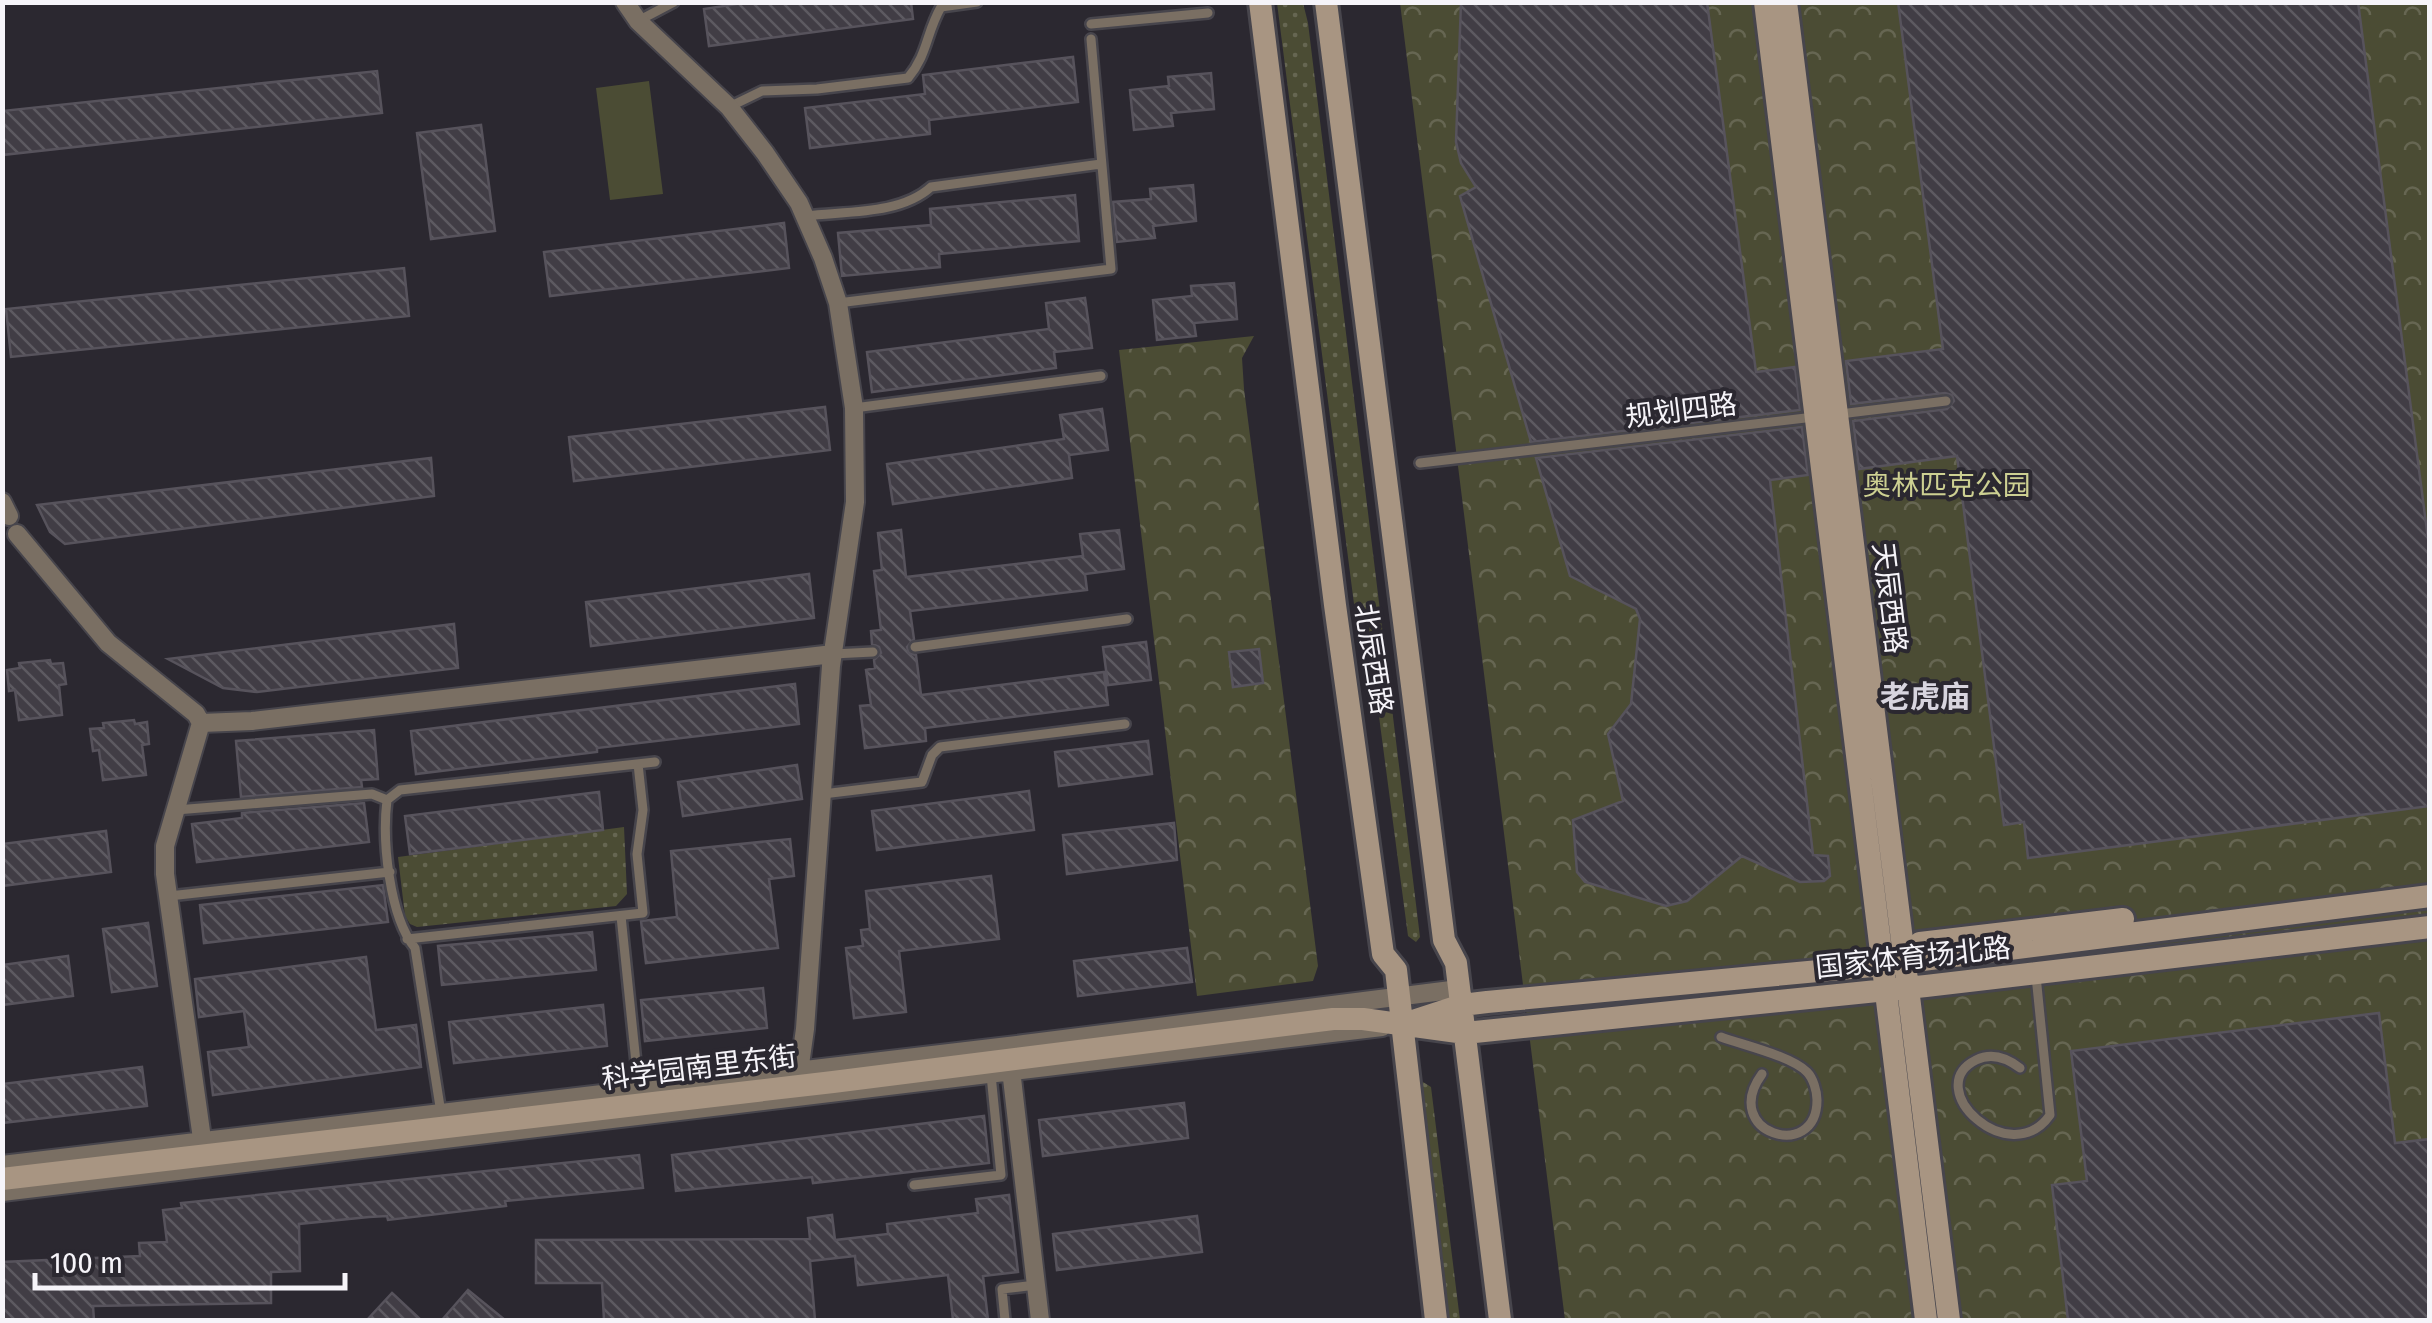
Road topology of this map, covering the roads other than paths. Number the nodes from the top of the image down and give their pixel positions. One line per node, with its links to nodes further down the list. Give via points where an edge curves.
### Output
1 (626, 2): 9 (street)
2 (674, 2): 9 (lane)
3 (976, 2): 12 (lane, via 941,6 923,60 908,78 762,91)
4 (1260, 2): 43 (street, 北辰西路, via 1383,954 1396,970)
5 (1326, 2): 44 (street, 北辰西路, via 1444,940 1456,964)
6 (1765, 2): 40 (street, 天辰西路)
7 (1786, 2): 19 (street, 天辰西路)
8 (1208, 12): 10 (lane)
9 (638, 21): 12 (street)
10 (1091, 24)
11 (1091, 39): 13 (lane)
12 (729, 107): 14 (street)
13 (1100, 164): 14 (lane, via 931,187 895,205); 15 (lane, via 1111,270)
14 (805, 216): 15 (street)
15 (838, 303): 18 (street)
16 (1101, 376): 18 (lane)
17 (1946, 401): 19 (lane, 规划四路)
18 (854, 408): 25 (street, via 856,502)
19 (1837, 414): 20 (lane, 规划四路); 40 (street, 天辰西路)
20 (1420, 464)
21 (8, 523): 26 (street, via 108,643)
22 (1126, 619): 23 (lane)
23 (915, 646)
24 (873, 652): 25 (lane)
25 (833, 654): 26 (street); 30 (street)
26 (202, 723): 32 (street)
27 (1125, 724): 30 (lane, via 940,746 922,782)
28 (655, 762): 29 (lane)
29 (638, 764): 31 (lane, via 400,790); 37 (lane, via 643,913)
30 (823, 794): 50 (street)
31 (387, 800): 32 (lane, via 372,794); 33 (lane)
32 (176, 810): 35 (street, via 164,846)
33 (390, 872): 35 (lane); 39 (lane)
34 (2430, 883): 40 (street, 国家体育场北路, via 1920,943)
35 (168, 896): 53 (street)
36 (2430, 896): 40 (street, 国家体育场北路)
37 (621, 916): 39 (lane); 51 (lane)
38 (2430, 927): 41 (street, 国家体育场北路)
39 (407, 939): 52 (lane, via 415,948)
40 (1894, 964): 42 (street, 天辰西路); 44 (street, 国家体育场北路)
41 (2036, 973): 42 (street, 国家体育场北路); 48 (lane, via 2050,1115 2041,1128 2012,1136 1967,1110 1957,1080 1978,1058 2008,1058)
42 (1897, 989): 44 (street, 国家体育场北路); 63 (street, 天辰西路); 64 (street, 天辰西路)
43 (1399, 996): 44 (street); 45 (street, 北辰西路); 47 (street)
44 (1463, 1012): 45 (street); 62 (street, 北辰西路)
45 (1402, 1024): 47 (street, 科学园南里东街, via 1332,1018); 61 (street, 北辰西路)
46 (1721, 1037): 49 (lane, via 1808,1073 1818,1093 1812,1123 1796,1134 1776,1136 1763,1128 1751,1101)
47 (1002, 1063): 50 (street, 科学园南里东街); 56 (lane, via 1001,1175); 58 (street)
48 (2020, 1068)
49 (1762, 1074)
50 (797, 1085): 51 (street, 科学园南里东街)
51 (640, 1103): 52 (street, 科学园南里东街)
52 (443, 1127): 53 (street, 科学园南里东街)
53 (204, 1156): 54 (street); 55 (street, 科学园南里东街); 57 (street)
54 (2, 1166)
55 (2, 1179)
56 (914, 1186)
57 (2, 1192)
58 (1036, 1285): 59 (lane, via 1002,1289); 60 (street)
59 (1005, 1320)
60 (1040, 1320)
61 (1436, 1320)
62 (1500, 1320)
63 (1926, 1320)
64 (1948, 1320)

